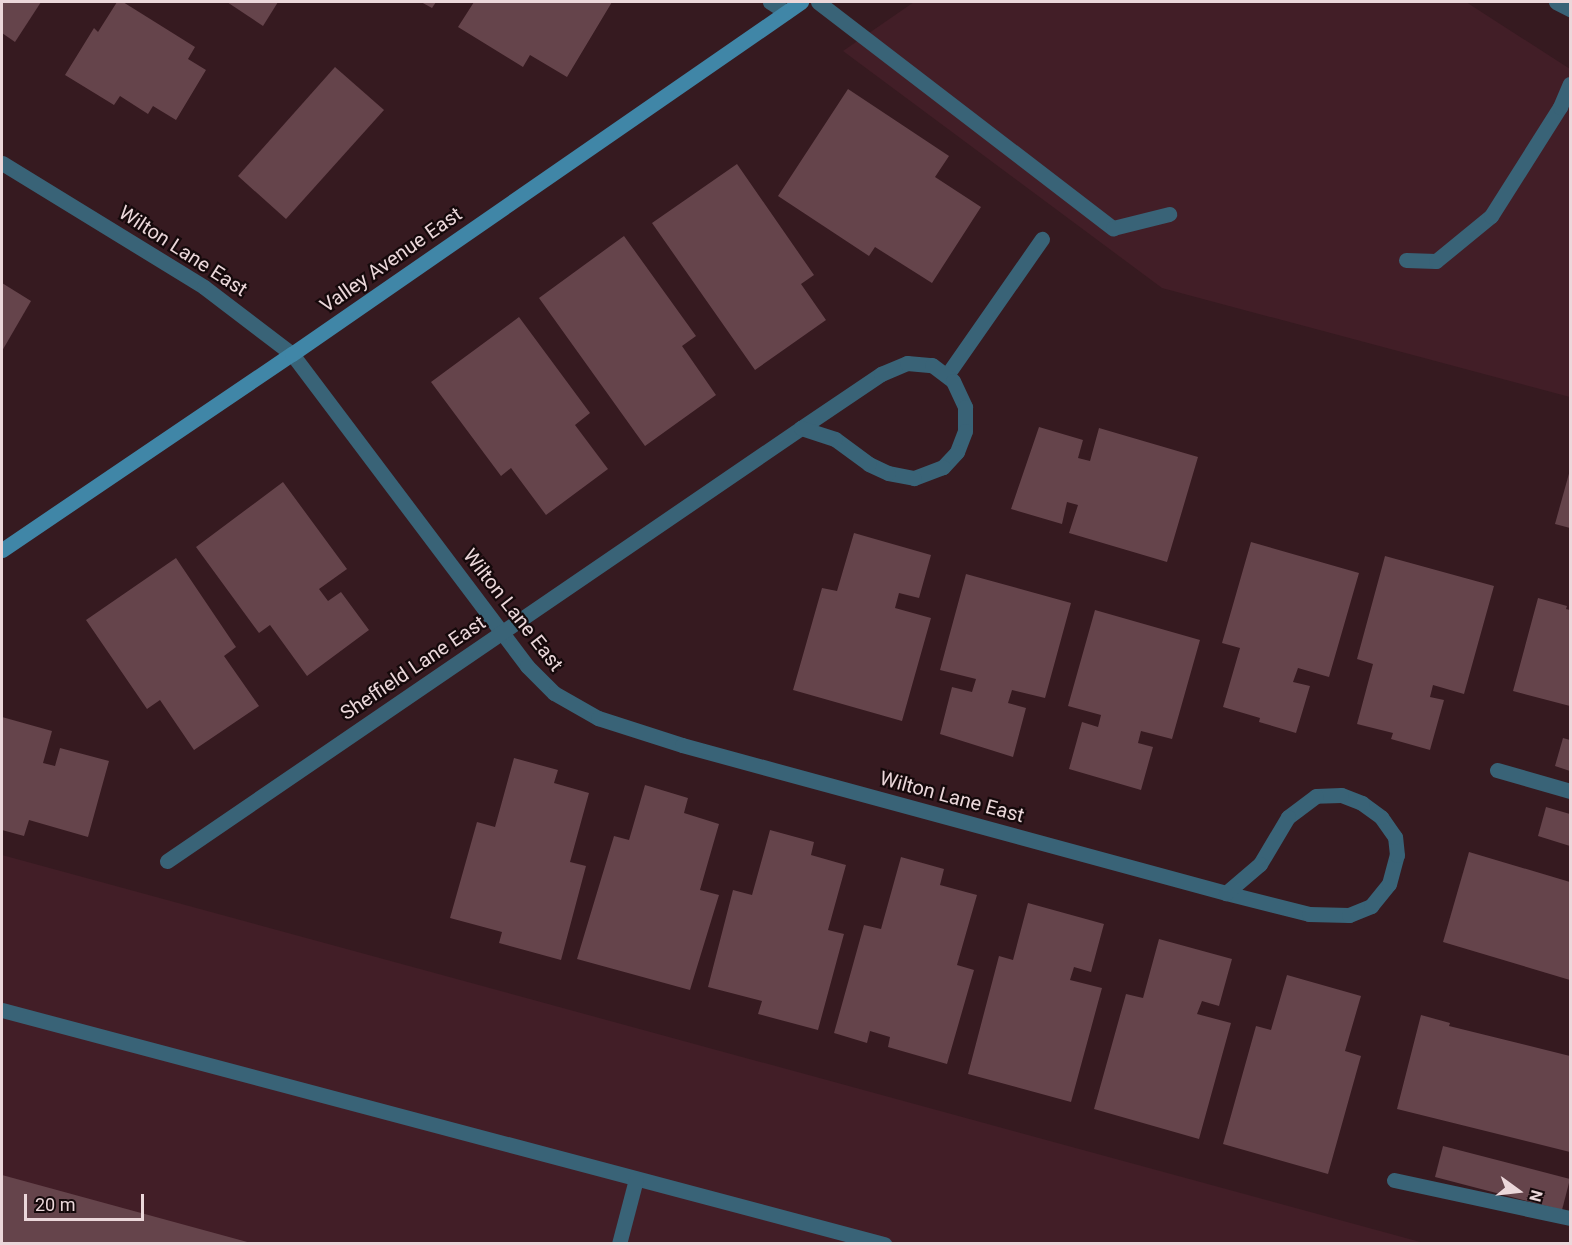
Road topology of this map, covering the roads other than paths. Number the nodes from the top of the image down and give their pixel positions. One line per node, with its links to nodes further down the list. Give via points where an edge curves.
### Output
1 (770, 2): 6 (street)
2 (801, 2): 6 (main road, Valley Avenue East)
3 (818, 2): 9 (street, via 1113,228)
4 (1557, 2): 5 (street)
5 (1570, 9)
6 (786, 12): 12 (main road, Valley Avenue East)
7 (1570, 84): 11 (street, via 1560,107 1491,216 1436,261)
8 (2, 163): 12 (street, Wilton Lane East, via 204,287)
9 (1169, 214)
10 (1042, 239): 13 (street)
11 (1406, 260)
12 (292, 354): 15 (main road, Valley Avenue East); 16 (street, Wilton Lane East)
13 (947, 375): 14 (street, Sheffield Lane East, via 920,362 897,366); 14 (street, via 963,400 965,431 948,463 925,476 905,478 888,473 835,439)
14 (801, 428): 16 (street, Sheffield Lane East)
15 (2, 550)
16 (502, 633): 19 (street, Sheffield Lane East); 20 (street, Wilton Lane East, via 554,693 627,729)
17 (1497, 770): 18 (street)
18 (1570, 791)
19 (167, 861)
20 (1226, 893): 20 (street, Wilton Lane East, via 1309,914 1360,912 1371,906 1389,884 1397,855 1395,837 1382,817 1362,803 1341,795 1316,796 1288,817 1260,864)
21 (2, 1010): 22 (street)
22 (636, 1179): 25 (street); 26 (street)
23 (1394, 1180): 24 (street)
24 (1570, 1218)
25 (619, 1244)
26 (884, 1244)

